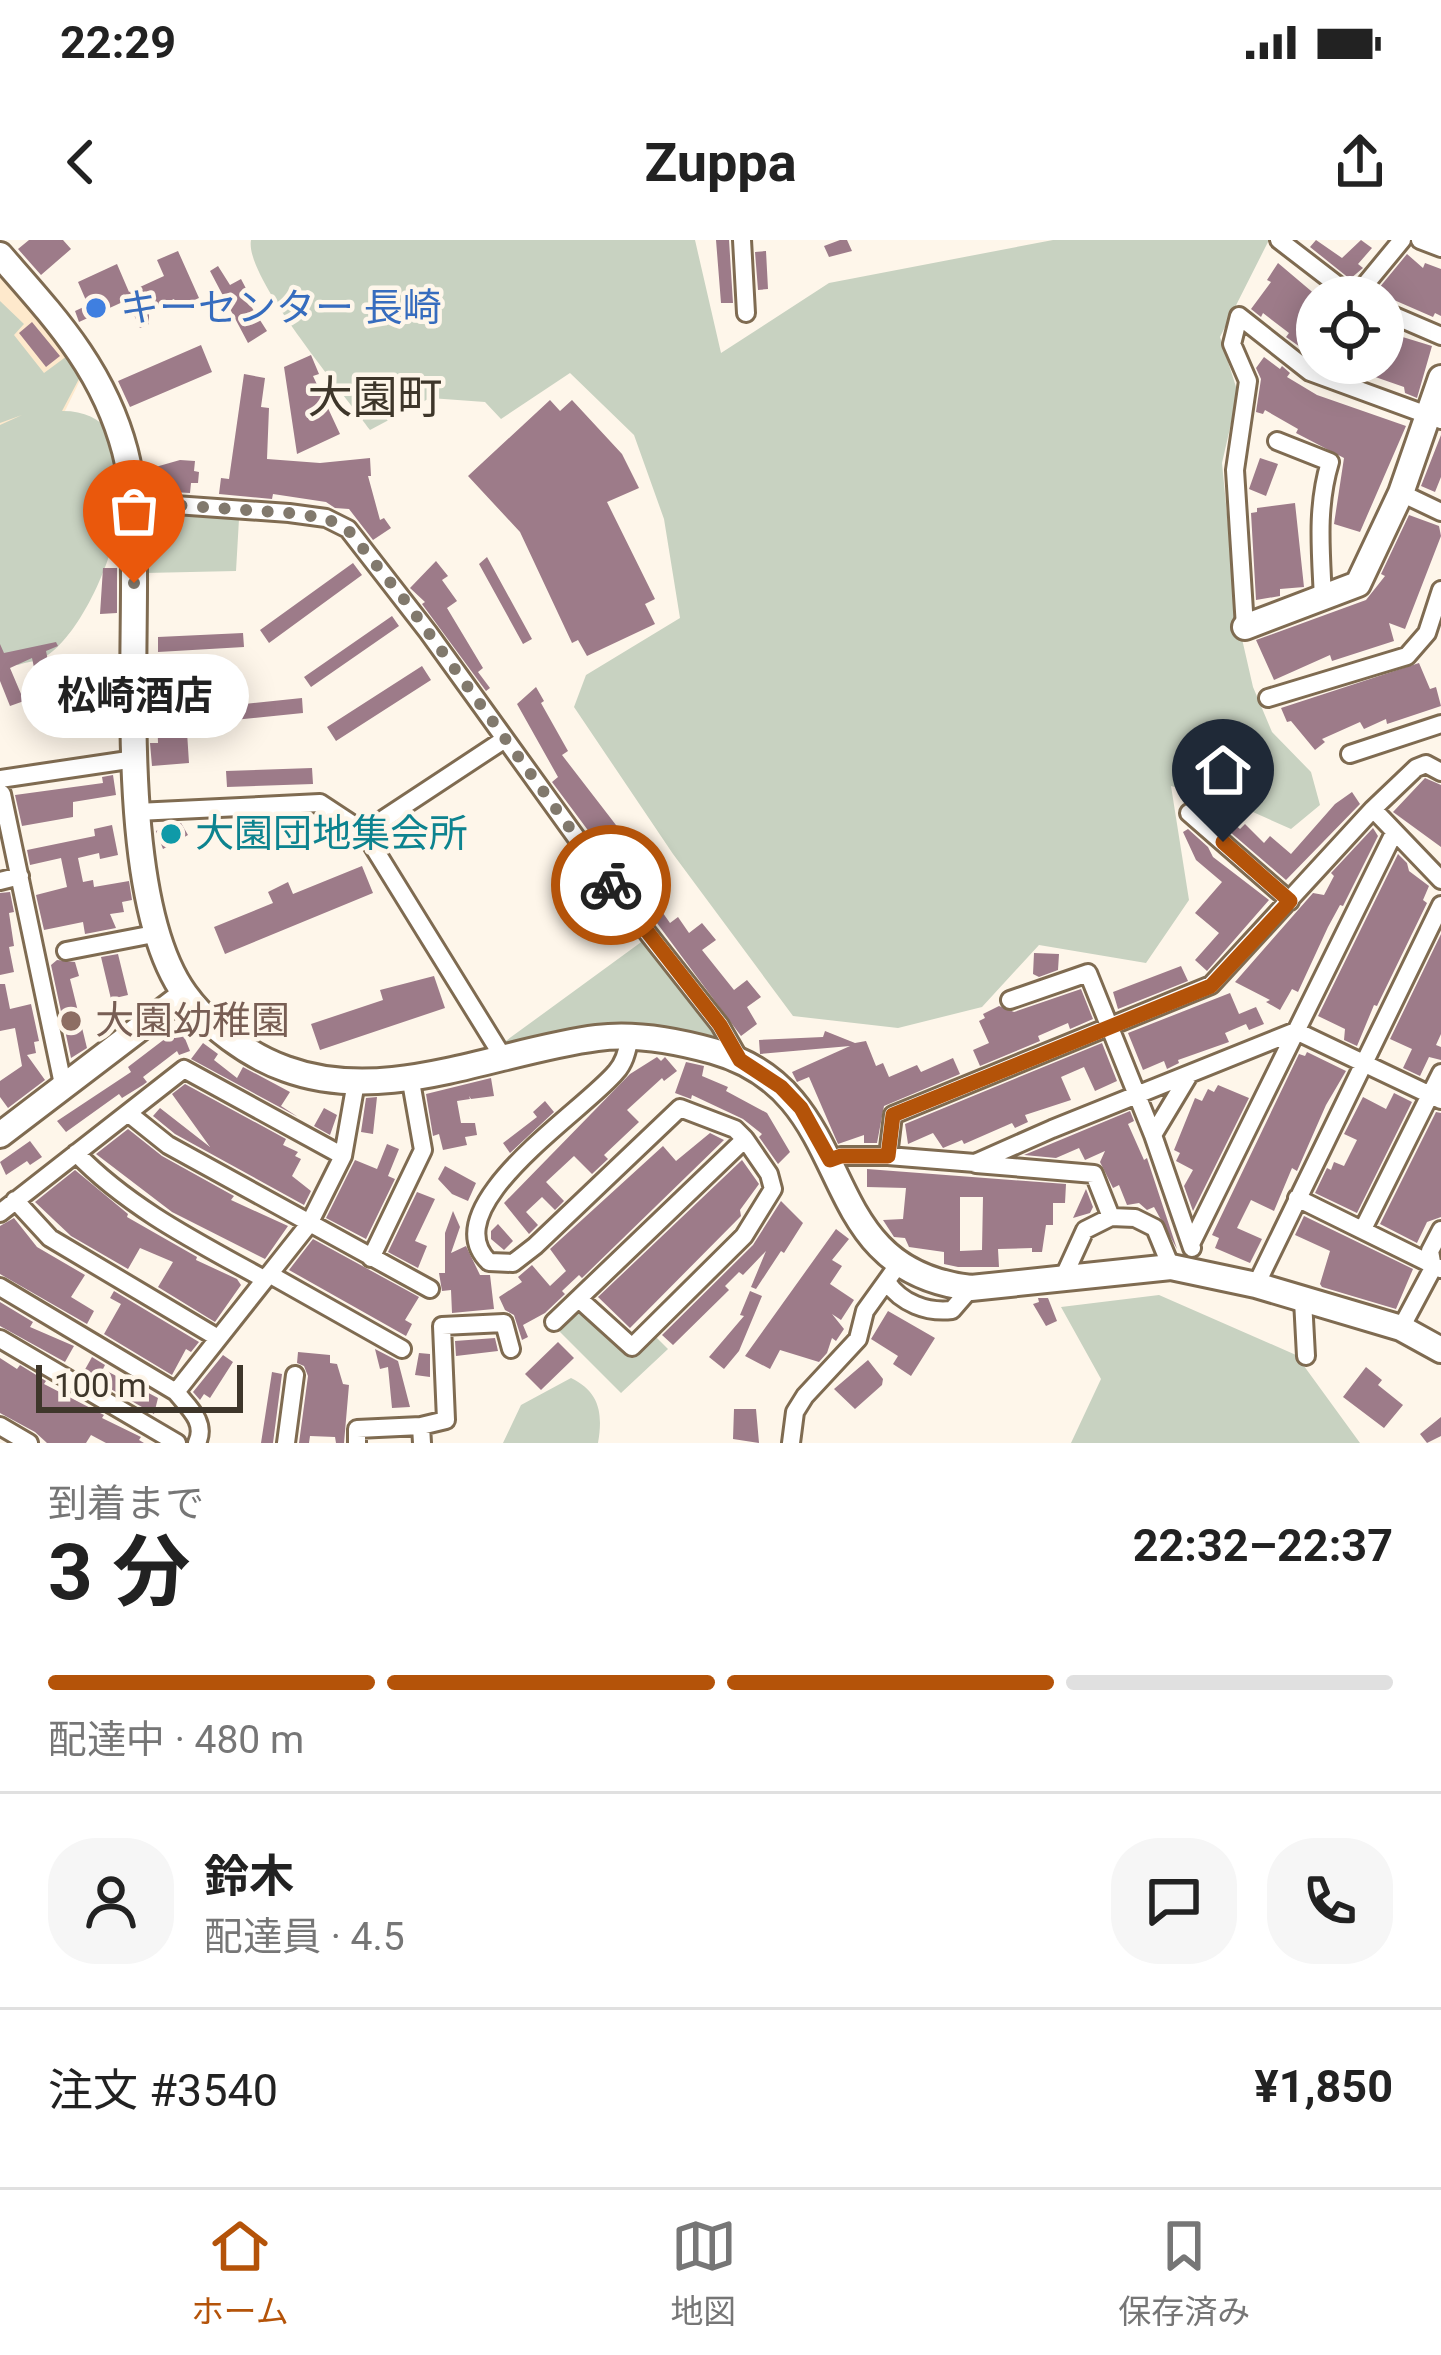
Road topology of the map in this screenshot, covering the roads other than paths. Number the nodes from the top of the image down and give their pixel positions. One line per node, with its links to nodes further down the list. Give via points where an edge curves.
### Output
1 (742, 240): 9 (street)
2 (1402, 240): 8 (street)
3 (1420, 240): 5 (street)
4 (1290, 243): 7 (street)
5 (1441, 248)
6 (0, 255): 16 (street, via 99,381 124,447)
7 (1329, 276)
8 (1372, 276)
9 (746, 313)
10 (1404, 320): 11 (street)
11 (1441, 336)
12 (1441, 377): 13 (street)
13 (1434, 417): 15 (street); 20 (street, via 1310,372 1239,316 1232,344 1248,381 1235,470)
14 (1276, 441): 19 (street, via 1330,462 1319,523)
15 (1401, 493): 17 (street); 19 (street, via 1358,584)
16 (133, 502): 23 (street, via 289,513 348,530); 25 (street)
17 (1441, 512)
18 (1441, 590): 21 (street, via 1427,633 1407,656)
19 (1323, 599): 20 (street)
20 (1245, 627)
21 (1268, 698)
22 (1441, 724): 24 (street)
23 (505, 739): 31 (street); 46 (street)
24 (1350, 754)
25 (135, 759): 27 (street); 29 (street)
26 (1441, 772): 28 (street, via 1416,768)
27 (1, 786): 33 (street)
28 (1373, 809): 32 (street); 36 (street)
29 (136, 812): 31 (street, via 320,803); 38 (street)
30 (1189, 813): 36 (street)
31 (364, 832): 45 (street)
32 (1394, 833): 34 (street); 43 (street)
33 (20, 876): 35 (street); 52 (street)
34 (1441, 880)
35 (0, 881)
36 (1290, 901): 42 (street, via 1211,986)
37 (1441, 904): 47 (street)
38 (159, 933): 39 (street); 40 (street)
39 (66, 951)
40 (185, 994): 51 (street, via 261,1058 315,1078); 52 (street)
41 (1010, 1000): 42 (street, via 1088,973)
42 (1110, 1028): 53 (street); 61 (street, via 893,1115)
43 (1296, 1031): 47 (street); 49 (street); 71 (street)
44 (630, 1038): 45 (street); 46 (street); 58 (street, via 617,1071 488,1196 474,1235 489,1262 506,1265 535,1246 680,1108)
45 (503, 1057): 50 (street)
46 (740, 1060): 62 (street, via 801,1108)
47 (1365, 1061): 54 (street); 64 (street)
48 (1441, 1073): 54 (street)
49 (1189, 1074): 53 (street); 56 (street)
50 (410, 1076): 51 (street); 72 (street, via 423,1150)
51 (356, 1082): 60 (street)
52 (64, 1089): 57 (street)
53 (1137, 1095): 56 (street); 63 (street)
54 (1436, 1098): 69 (street)
55 (128, 1113): 59 (street); 60 (street, via 184,1069); 68 (street, via 168,1145)
56 (1154, 1135): 71 (street)
57 (0, 1136)
58 (745, 1138): 82 (street); 82 (street, via 772,1189 744,1235 632,1347)
59 (76, 1153): 65 (street); 78 (street, via 139,1208)
60 (343, 1156): 68 (street)
61 (888, 1156): 62 (street); 63 (street)
62 (830, 1160): 76 (street)
63 (975, 1163): 67 (street, via 1094,1174)
64 (1297, 1198): 69 (street); 79 (street)
65 (15, 1200): 66 (street); 87 (street, via 50,1238)
66 (0, 1213)
67 (1111, 1216): 73 (street, via 1155,1228); 77 (street, via 1085,1230)
68 (309, 1224): 72 (street); 78 (street)
69 (1363, 1229): 74 (street)
70 (1441, 1229): 74 (street, via 1430,1251)
71 (1191, 1244): 75 (street)
72 (371, 1258): 81 (street)
73 (1172, 1267): 75 (street); 77 (street)
74 (1437, 1268): 85 (street)
75 (1199, 1272): 79 (street)
76 (892, 1274): 77 (street, via 971,1288); 101 (street, via 865,1311 858,1339 805,1396)
77 (1064, 1276)
78 (267, 1277): 87 (street); 88 (street)
79 (1256, 1286): 83 (street)
80 (0, 1287): 93 (street)
81 (430, 1289)
82 (579, 1299): 84 (street)
83 (1303, 1300): 85 (street); 91 (street)
84 (554, 1322)
85 (1401, 1328): 90 (street)
86 (0, 1339): 97 (street)
87 (218, 1339): 93 (street)
88 (402, 1349)
89 (511, 1349): 95 (street, via 504,1323 442,1326 446,1420)
90 (1441, 1350)
91 (1306, 1356)
92 (295, 1375): 99 (street)
93 (176, 1392): 98 (street, via 197,1418)
94 (0, 1426): 96 (street)
95 (421, 1434): 100 (street, via 357,1429)
96 (28, 1443)
97 (177, 1443)
98 (197, 1443)
99 (286, 1443)
100 (357, 1443)
101 (791, 1443)

